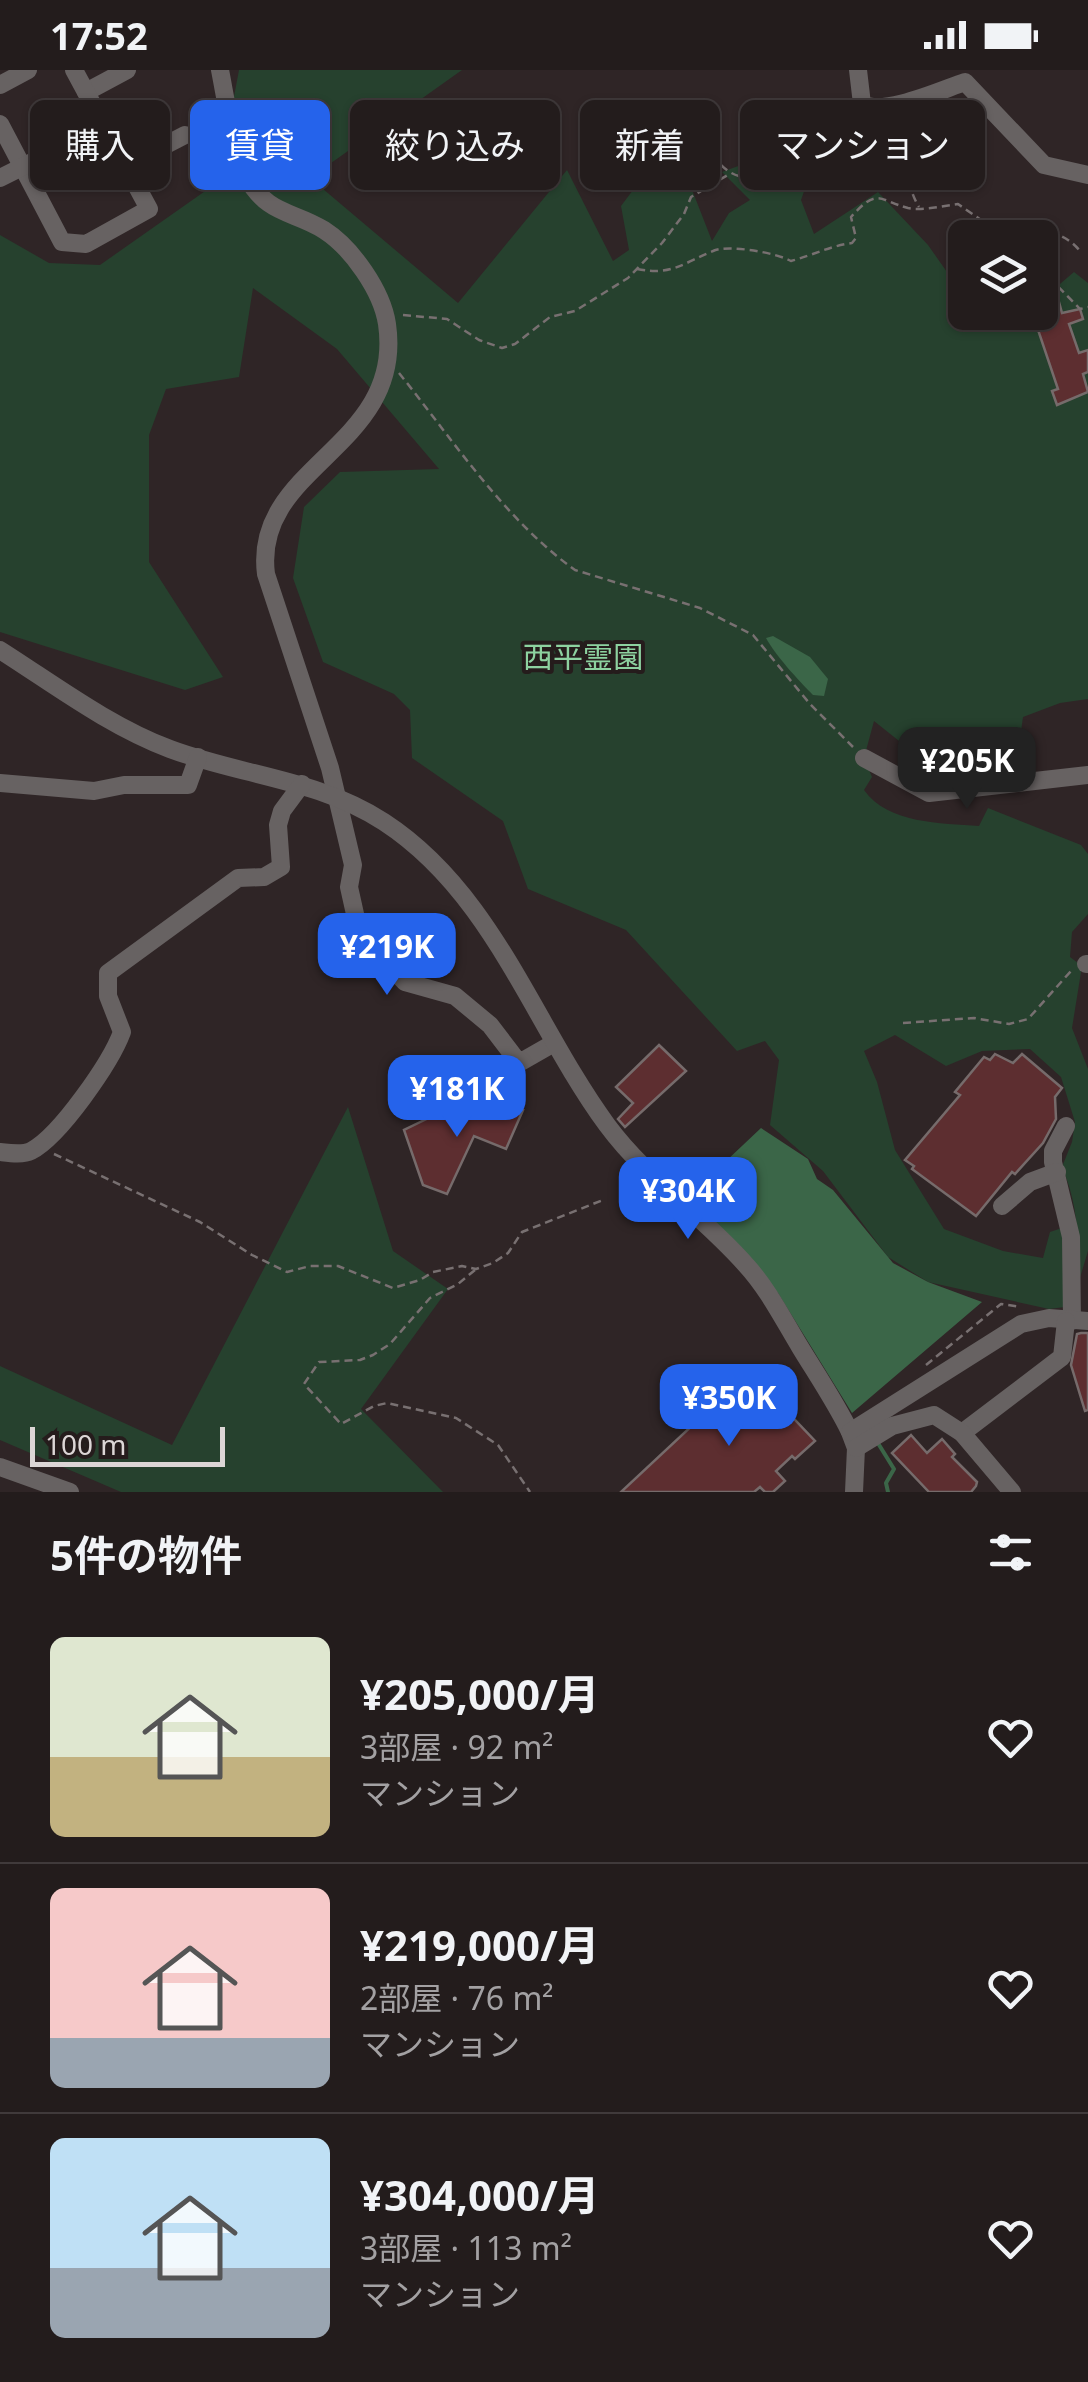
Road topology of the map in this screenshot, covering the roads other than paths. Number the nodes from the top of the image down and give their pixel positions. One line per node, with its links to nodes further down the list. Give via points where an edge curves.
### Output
1 (28, 70): 7 (street)
2 (74, 70): 8 (street)
3 (127, 70): 8 (street)
4 (220, 70): 26 (street, via 243,173 281,213 324,230 348,252 372,284 387,324 380,390 367,414 290,494 262,548)
5 (858, 70): 6 (street, via 862,104 869,108 902,104)
6 (972, 76): 15 (street, via 1044,164)
7 (0, 85)
8 (86, 92): 9 (street)
9 (90, 100)
10 (0, 124): 14 (street)
11 (185, 135): 12 (street)
12 (170, 143)
13 (30, 164): 14 (street)
14 (23, 168): 16 (street); 17 (street)
15 (1088, 175)
16 (0, 178)
17 (30, 181)
18 (35, 190): 19 (street, via 62,242 86,244 149,209)
19 (139, 190)
20 (0, 650): 21 (street, via 106,718)
21 (198, 757): 24 (street, via 188,785 94,791); 25 (street)
22 (864, 758): 23 (street, via 930,794)
23 (1088, 776)
24 (0, 783)
25 (302, 784): 26 (street); 29 (street, via 278,825 281,867 264,877 238,878 108,973 108,996 122,1032 115,1052 54,1134 28,1153)
26 (336, 795): 27 (street, via 421,849 460,890); 27 (street, via 353,866 349,887 356,923 382,958 405,982 454,996 490,1025 519,1064)
27 (554, 1042): 34 (street, via 608,1127 748,1267)
28 (1066, 1126): 30 (street, via 1053,1151)
29 (0, 1152)
30 (1057, 1172): 31 (street, via 1030,1182); 32 (street, via 1070,1237)
31 (1002, 1206)
32 (1075, 1321): 33 (street, via 1062,1357); 34 (street, via 1021,1324)
33 (962, 1433): 34 (street, via 934,1415); 39 (street)
34 (853, 1440): 38 (street)
35 (0, 1467): 36 (street)
36 (42, 1488): 37 (street)
37 (70, 1492)
38 (854, 1492)
39 (1012, 1492)

